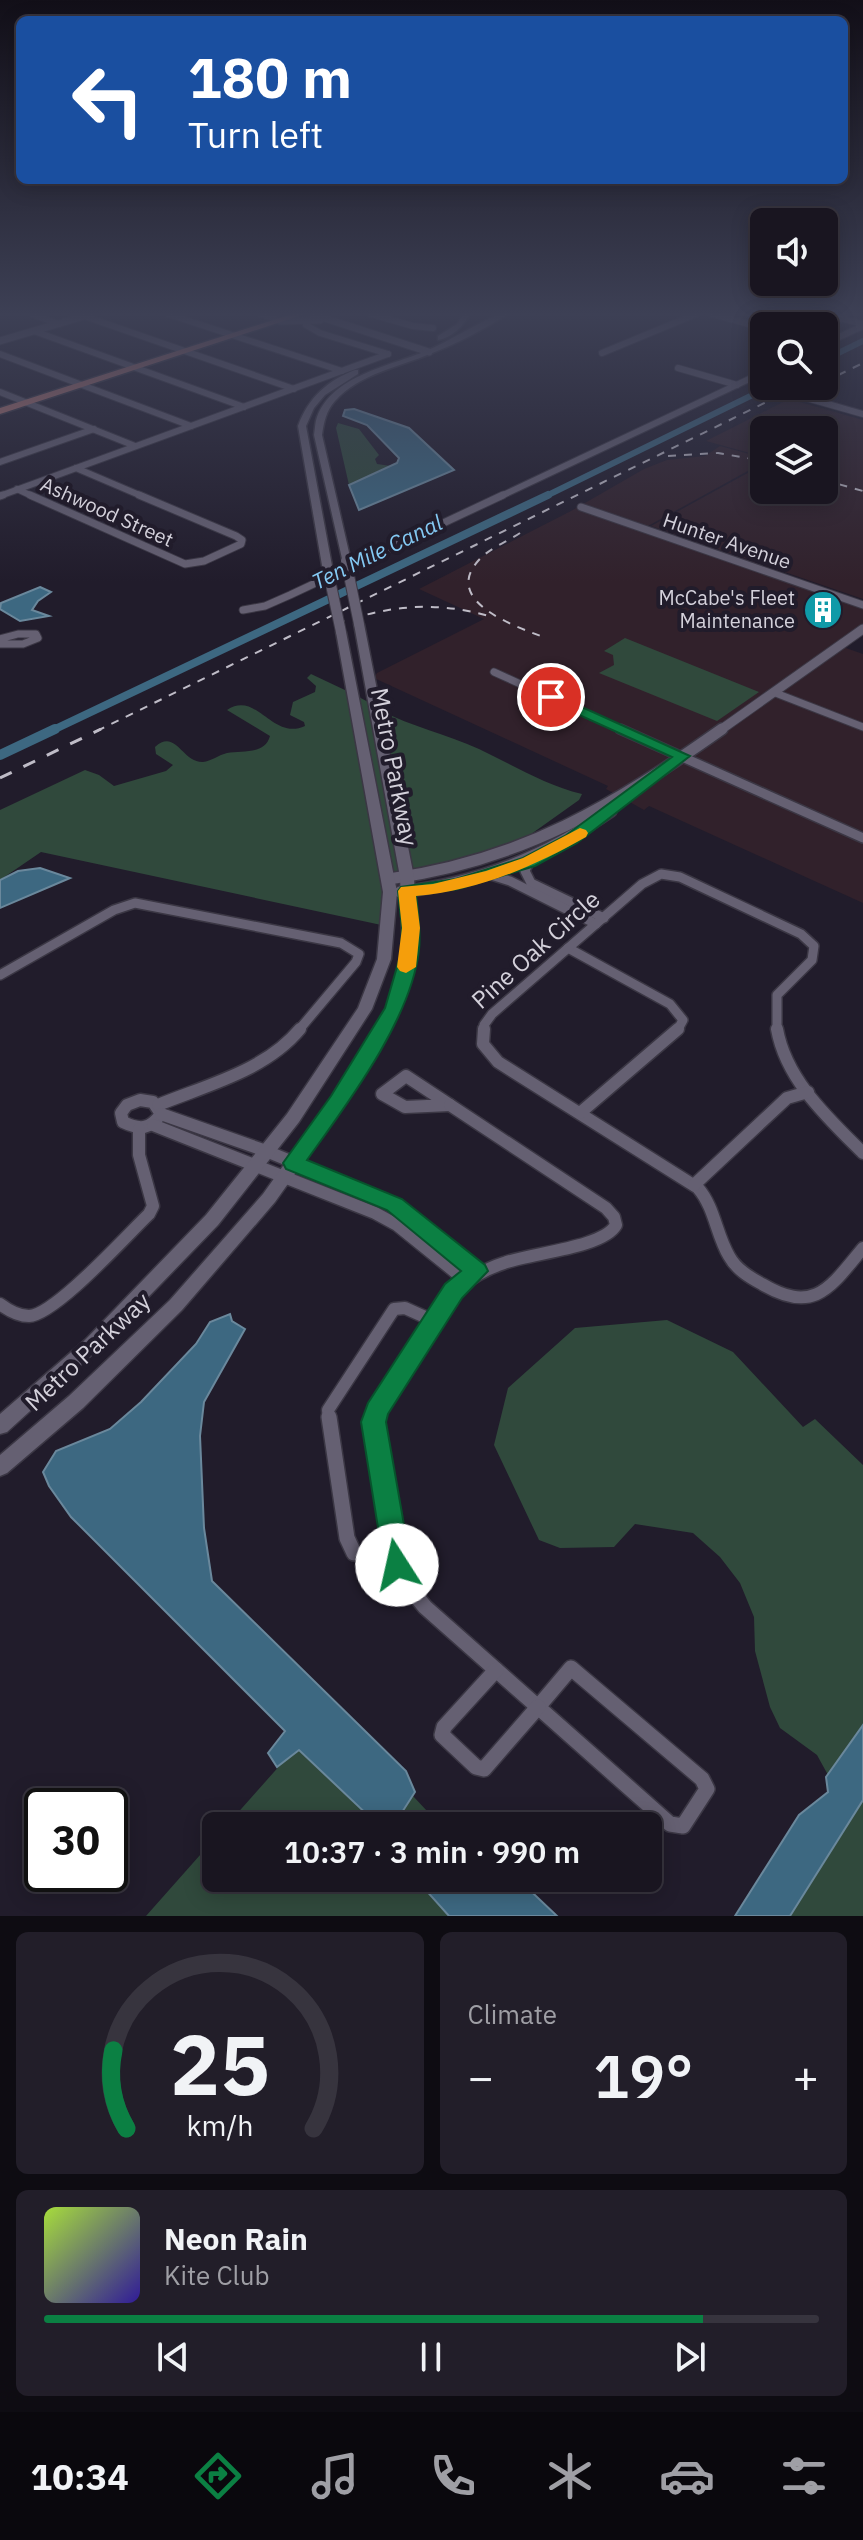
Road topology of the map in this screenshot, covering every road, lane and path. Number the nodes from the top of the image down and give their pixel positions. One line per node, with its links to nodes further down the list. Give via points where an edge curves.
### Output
1 (23, 403): 11 (main road)
2 (31, 403): 14 (street)
3 (130, 403): 13 (street)
4 (234, 403): 10 (street)
5 (254, 403): 10 (street)
6 (313, 403): 35 (main road, Metro Parkway, bridge, via 302,432)
7 (329, 403): 34 (main road, Metro Parkway, bridge, via 318,422 318,435)
8 (698, 403): 22 (street, via 290,595)
9 (826, 403): 12 (street)
10 (244, 407): 13 (street)
11 (0, 411)
12 (863, 414)
13 (191, 426): 15 (street)
14 (94, 429): 15 (street); 16 (street)
15 (136, 446): 17 (street)
16 (0, 462)
17 (76, 468): 18 (street); 18 (street, Ashwood Street, via 242,540 241,544 185,564)
18 (17, 489): 19 (street)
19 (0, 496)
20 (581, 507): 21 (street, Hunter Avenue)
21 (863, 605)
22 (243, 610)
23 (863, 629): 25 (street)
24 (494, 672): 27 (street)
25 (773, 692): 26 (street); 27 (street)
26 (863, 727)
27 (683, 756): 28 (street); 30 (street)
28 (634, 790): 29 (street); 31 (street)
29 (579, 821): 31 (street, via 582,828); 34 (street, via 498,858)
30 (863, 838)
31 (571, 840): 32 (street)
32 (529, 862): 33 (street); 36 (street)
33 (491, 875): 34 (street, via 433,889); 36 (street)
34 (407, 884): 35 (street); 48 (main road, Metro Parkway, via 410,953 394,1008)
35 (390, 886): 45 (main road, Metro Parkway, via 384,959 365,1009)
36 (527, 886): 37 (street)
37 (600, 921): 38 (street, Pine Oak Circle); 40 (street, Pine Oak Circle, via 650,877 667,874 810,941 815,955 775,1003 783,1056)
38 (568, 948): 43 (street, Pine Oak Circle, via 492,1014 482,1032 487,1051 498,1062); 43 (street, via 670,1004 683,1020 677,1032)
39 (0, 975): 42 (street, via 135,903 341,943 359,954 285,1047)
40 (808, 1092): 46 (street, Pine Oak Circle); 49 (street, via 787,1098)
41 (451, 1105): 41 (street, via 406,1076 382,1094 407,1108); 51 (street, via 606,1208 617,1223 601,1239)
42 (159, 1109): 44 (street); 44 (street, via 140,1100 124,1108 123,1122); 45 (street)
43 (580, 1113): 49 (street, Pine Oak Circle)
44 (146, 1127): 47 (street); 52 (street, via 139,1155 153,1206 149,1214 51,1309 29,1316)
45 (266, 1151): 47 (main road, Metro Parkway); 48 (street)
46 (863, 1153)
47 (254, 1167): 48 (street); 54 (main road, Metro Parkway, via 141,1296)
48 (288, 1171): 51 (street, via 385,1219); 55 (main road, Metro Parkway, via 176,1305)
49 (694, 1185): 50 (street, Pine Oak Circle, via 709,1202 731,1260 785,1298 806,1301 822,1295)
50 (863, 1248)
51 (471, 1276): 53 (street)
52 (0, 1304)
53 (434, 1321): 56 (street, via 405,1308 394,1309 328,1410 347,1538); 57 (street, via 373,1422 397,1565 410,1592)
54 (0, 1426)
55 (0, 1467)
56 (354, 1553)
57 (496, 1670): 58 (street); 58 (street, via 442,1735 476,1767 484,1769)
58 (538, 1708): 58 (street, via 571,1668 702,1779 707,1789 683,1826 670,1824)

